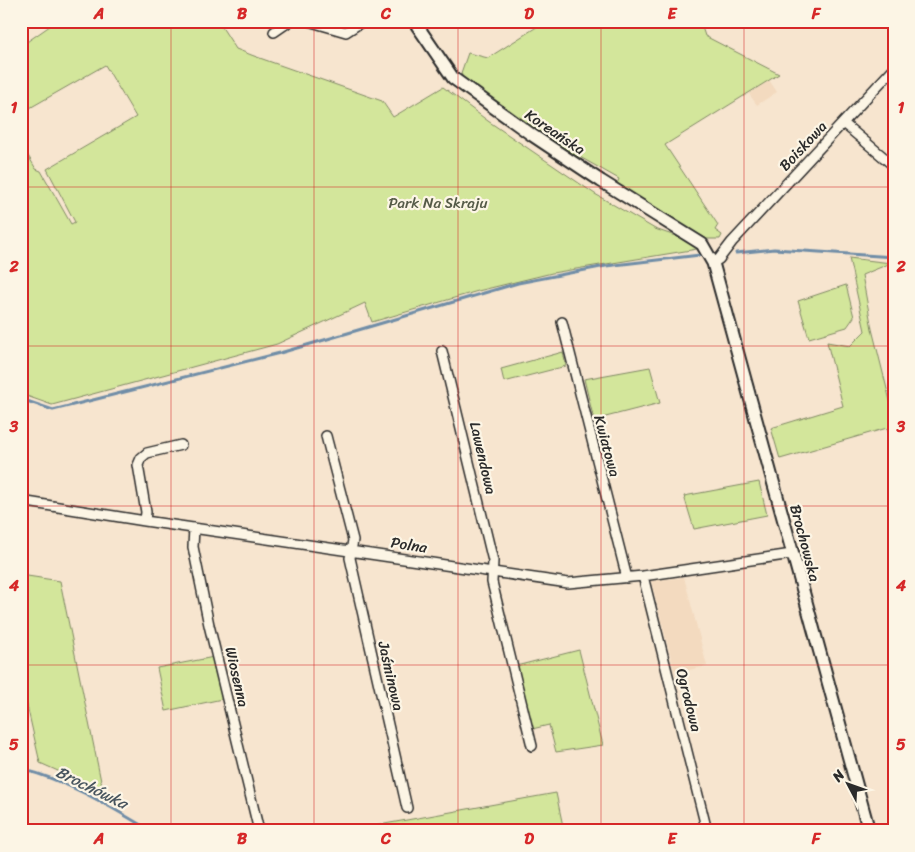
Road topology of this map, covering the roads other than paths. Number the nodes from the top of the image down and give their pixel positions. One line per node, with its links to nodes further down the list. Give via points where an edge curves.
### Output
1 (290, 21): 5 (street)
2 (308, 21): 3 (street, via 346,32)
3 (363, 21)
4 (414, 21): 9 (street, Koreańska, via 453,78 601,181)
5 (274, 32)
6 (894, 68): 7 (street, Boiskowa)
7 (843, 123): 8 (street); 10 (street, Boiskowa)
8 (894, 166)
9 (702, 244): 10 (street, Brochowska)
10 (713, 263): 19 (street, Brochowska)
11 (562, 322): 22 (street, Kwiatowa)
12 (442, 351): 20 (street, Lawendowa, via 493,561)
13 (326, 436): 18 (street, Jaśminowa, via 353,540)
14 (181, 445): 16 (street, via 147,453 141,458 138,466)
15 (21, 501): 16 (street, Polna)
16 (145, 521): 17 (street, Polna)
17 (194, 528): 18 (street, Polna); 25 (street, Wiosenna, via 193,546 209,625)
18 (351, 550): 20 (street, Polna); 24 (street, Jaśminowa, via 350,558)
19 (792, 554): 21 (street, Polna); 27 (street, Brochowska)
20 (492, 572): 22 (street, Polna, via 568,583); 23 (street, Lawendowa)
21 (643, 576): 22 (street, Polna); 26 (street, Ogrodowa)
22 (626, 578)
23 (532, 746)
24 (407, 808)
25 (259, 831)
26 (707, 831)
27 (869, 831)

